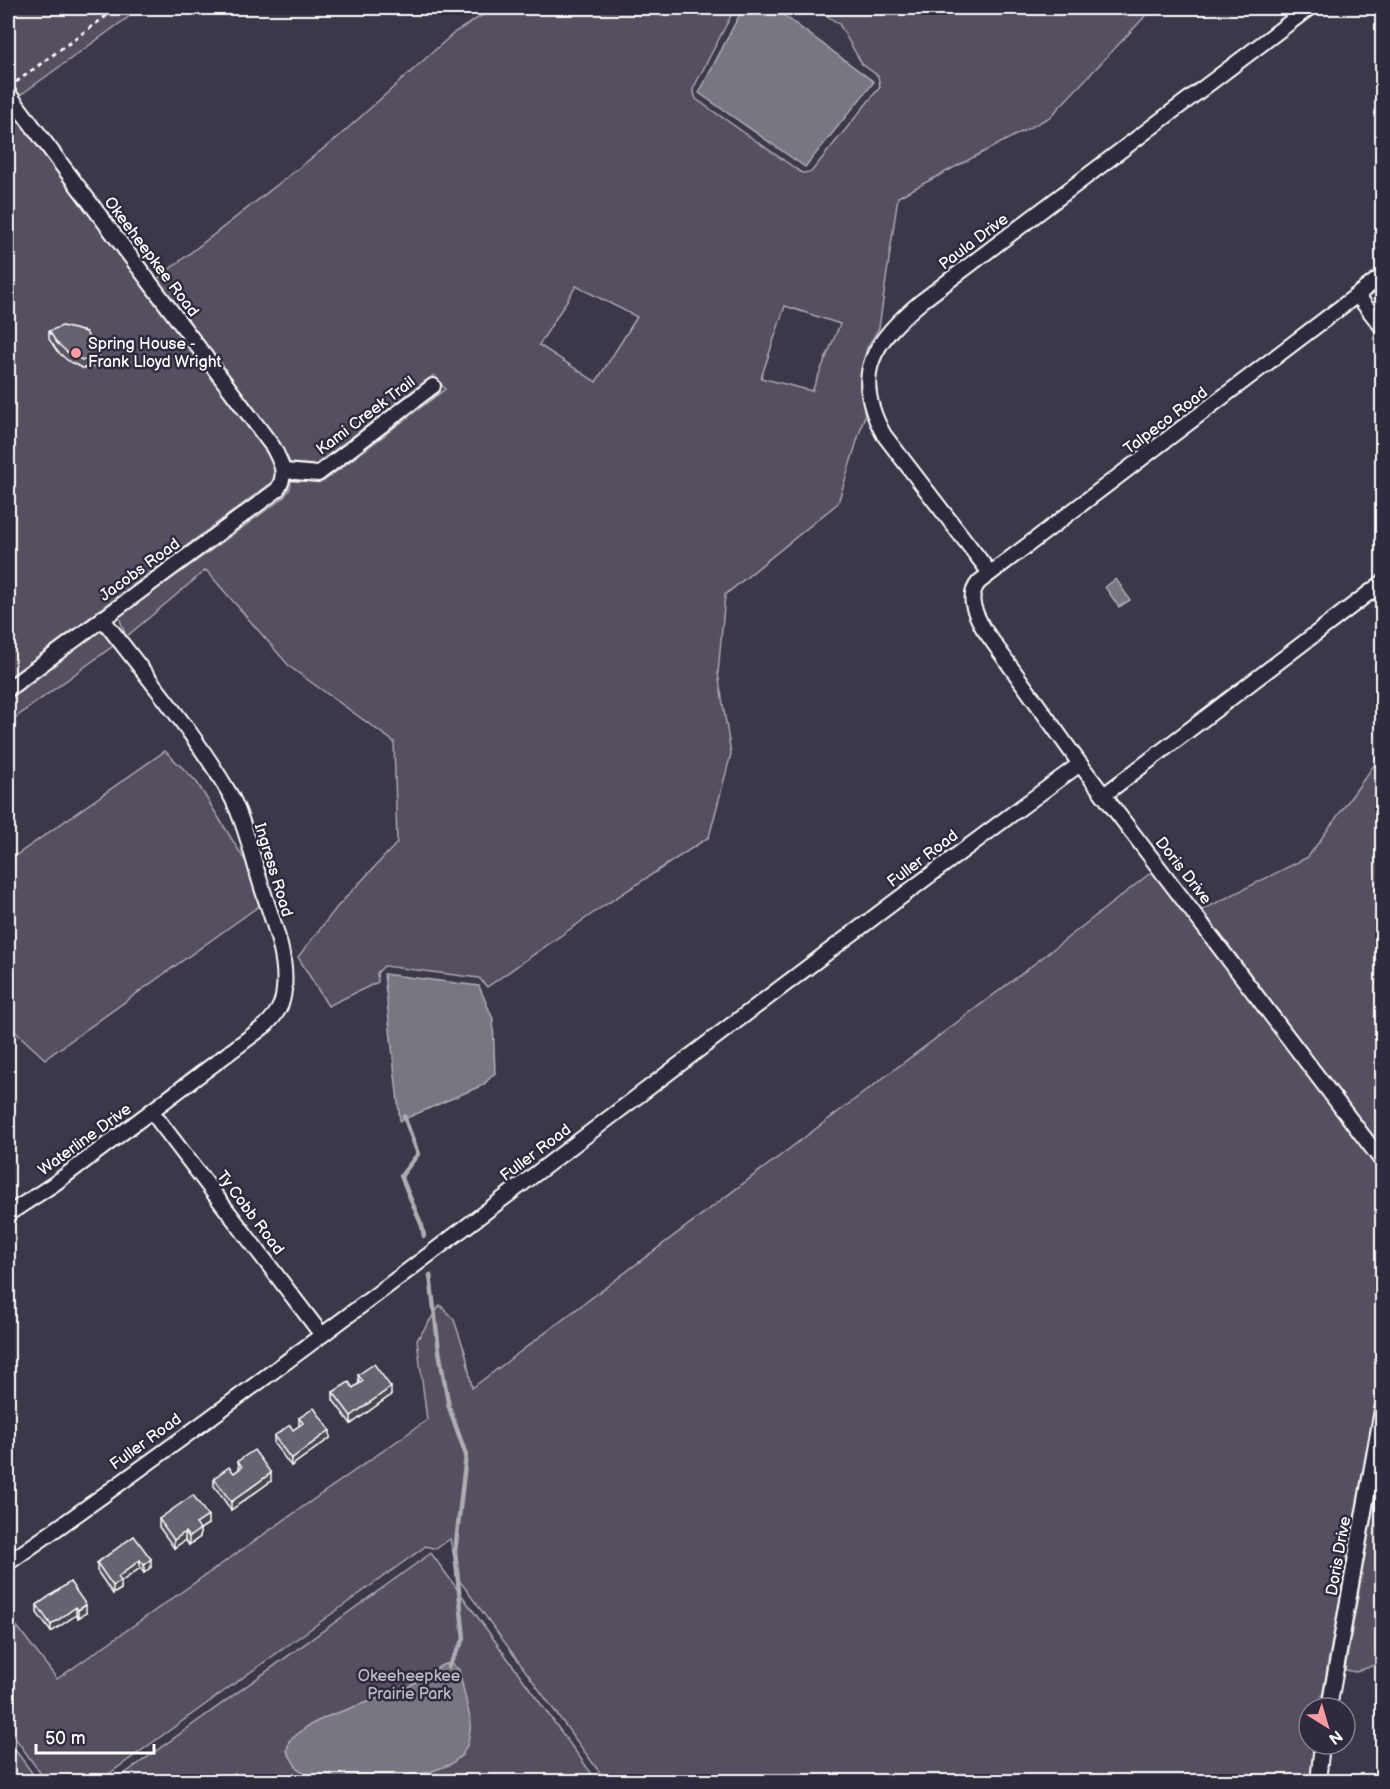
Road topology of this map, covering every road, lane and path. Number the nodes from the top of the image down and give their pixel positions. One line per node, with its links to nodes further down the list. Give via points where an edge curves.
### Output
1 (117, 8): 3 (path)
2 (1309, 8): 9 (street, Paula Drive, via 922,302 897,323 875,352 868,389 875,419)
3 (8, 91): 8 (street, Okeeheepkee Road, via 273,447)
4 (1383, 276): 5 (street, Talpeco Road)
5 (1358, 295): 6 (street); 9 (street, Talpeco Road)
6 (1383, 327)
7 (433, 386): 8 (street, Kami Creek Trail, via 318,474)
8 (284, 471): 12 (street, Jacobs Road, via 283,483 277,490)
9 (990, 573): 11 (street, Talpeco Road)
10 (1383, 583): 15 (street)
11 (972, 593): 14 (street, Doris Drive, via 973,611 983,628)
12 (102, 618): 13 (street, Jacobs Road); 16 (street, Ingress Road, via 214,768 232,799 280,947 284,974 285,989 276,1015)
13 (8, 690)
14 (1080, 764): 15 (street, Doris Drive); 19 (street, Fuller Road)
15 (1104, 795): 17 (street, Doris Drive)
16 (152, 1112): 18 (street, Waterline Drive); 19 (street, Ty Cobb Road)
17 (1383, 1161)
18 (8, 1214)
19 (322, 1335): 21 (street, Fuller Road)
20 (1383, 1411): 22 (street, Doris Drive)
21 (8, 1563)
22 (1331, 1696)
23 (1321, 1756): 24 (street)
24 (1318, 1782)

